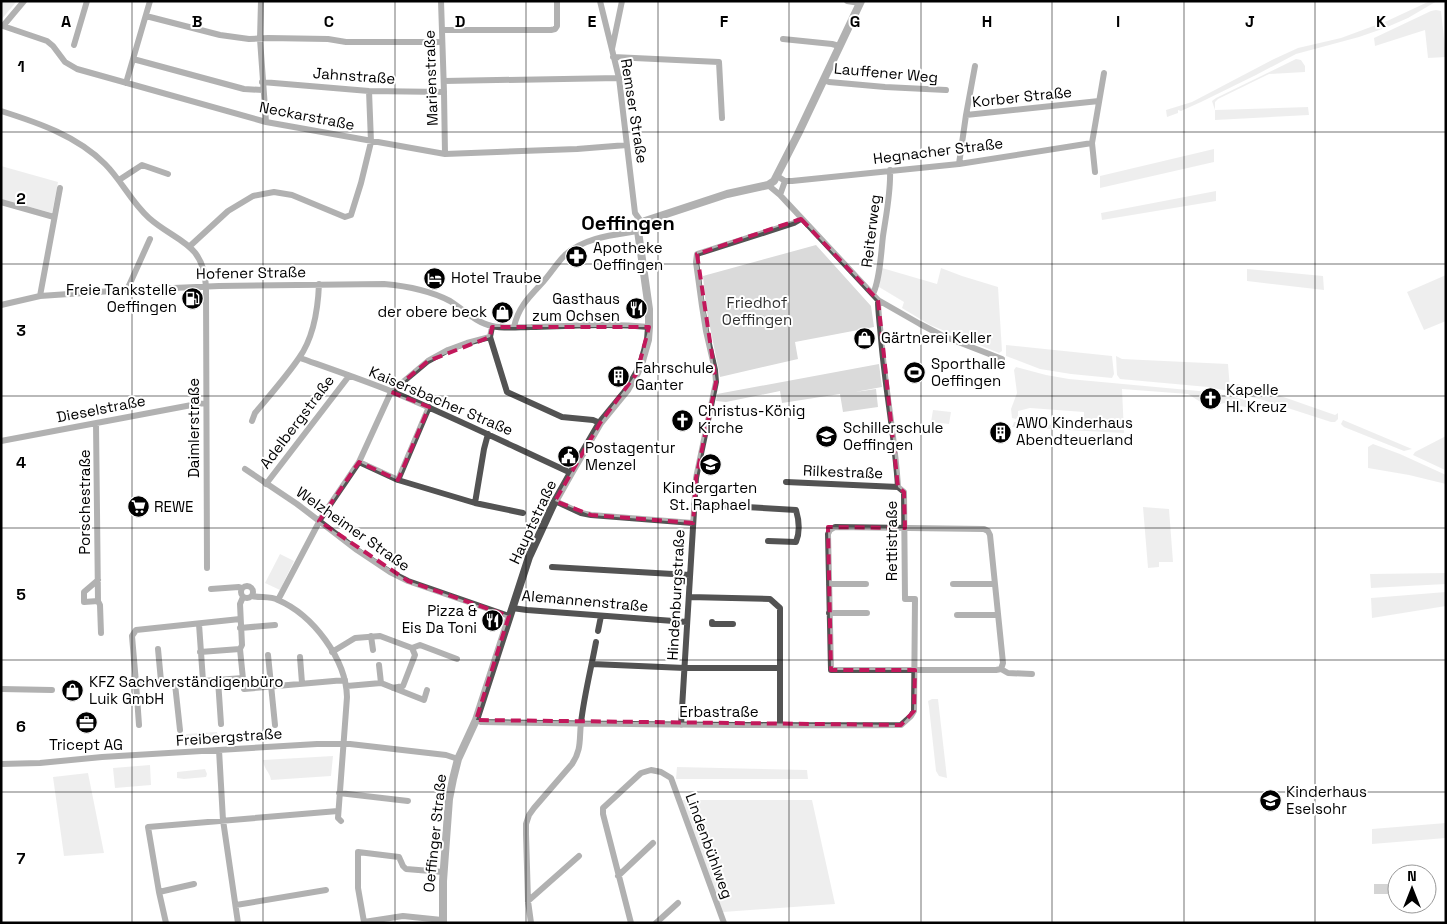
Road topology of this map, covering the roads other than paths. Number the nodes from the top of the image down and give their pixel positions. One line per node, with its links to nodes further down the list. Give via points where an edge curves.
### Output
1 (24, 1): 26 (street, Neckarstraße, via 3,26 47,41 65,62 77,69)
2 (87, 1): 16 (street)
3 (150, 1): 11 (street)
4 (261, 1): 13 (street)
5 (441, 1): 12 (street, Marienstraße)
6 (557, 1): 12 (street, via 557,26 551,30)
7 (600, 1): 18 (street)
8 (622, 1): 18 (street, Remser Straße)
9 (847, 1): 10 (street)
10 (860, 2): 17 (street)
11 (146, 16): 13 (street, via 220,35); 19 (street)
12 (442, 30): 15 (street, Marienstraße)
13 (260, 39): 15 (street); 25 (street)
14 (783, 39): 17 (street)
15 (442, 42): 24 (street, Marienstraße)
16 (74, 45)
17 (839, 46): 23 (street)
18 (612, 53): 22 (street, Remser Straße); 34 (street, via 719,62)
19 (133, 59): 26 (street); 27 (street, via 244,89)
20 (975, 66): 33 (street)
21 (1104, 73): 31 (street)
22 (619, 78): 24 (street); 38 (street, Remser Straße)
23 (824, 80): 28 (street, Lauffener Weg); 44 (street)
24 (444, 81): 30 (street, Marienstraße)
25 (262, 82): 27 (street); 29 (street, Jahnstraße)
26 (126, 83): 35 (street, Neckarstraße)
27 (263, 90): 35 (street)
28 (946, 90)
29 (369, 91): 30 (street, Jahnstraße); 36 (street)
30 (444, 92): 39 (street, Marienstraße)
31 (1098, 101): 33 (street, Korber Straße); 37 (street)
32 (1, 111): 45 (street, via 56,130 84,146)
33 (966, 114): 40 (street, Korber Straße)
34 (722, 118)
35 (266, 122): 36 (street, Neckarstraße)
36 (371, 142): 39 (street, Neckarstraße); 56 (street, via 349,216 292,194 266,193 253,196 228,211)
37 (1092, 144): 40 (street, Hegnacher Straße); 42 (street)
38 (627, 145): 39 (street, Neckarstraße); 53 (street, Remser Straße, via 635,213)
39 (445, 154)
40 (959, 164): 41 (street, Hegnacher Straße)
41 (890, 170): 46 (street, Hegnacher Straße); 60 (street, Reiterweg, via 880,258)
42 (1095, 172)
43 (168, 174): 45 (street, via 142,165)
44 (777, 176): 46 (street); 47 (street)
45 (119, 180): 56 (street, via 130,198 150,219)
46 (786, 181): 49 (street)
47 (768, 185): 49 (street); 53 (street, via 727,194)
48 (60, 188): 51 (street)
49 (780, 195): 52 (street)
50 (1, 202): 51 (street)
51 (54, 217): 61 (street)
52 (801, 219): 60 (street); 88 (street, Hindenburgstraße, via 794,224 697,254 702,306 716,382 696,478)
53 (642, 223): 54 (street)
54 (638, 232): 65 (street, via 592,239 572,249 522,305); 66 (street, Hauptstraße)
55 (150, 239): 59 (street)
56 (190, 246): 58 (street, Daimlerstraße, via 204,266)
57 (319, 284): 58 (street, Hofener Straße); 64 (street, Hofener Straße, via 384,284 416,288 449,301); 68 (street, via 314,323)
58 (206, 287): 59 (street, Hofener Straße); 72 (street, Daimlerstraße)
59 (127, 290): 61 (street, Hofener Straße)
60 (872, 294): 62 (street)
61 (40, 296): 63 (street, Hofener Straße)
62 (878, 300): 69 (street, via 943,336); 85 (street)
63 (1, 305)
64 (492, 326): 65 (street); 67 (street)
65 (514, 327): 66 (street)
66 (649, 327): 76 (street, Hauptstraße, via 637,373 628,390)
67 (490, 337): 71 (street, via 467,342 428,360); 76 (street, via 507,392 562,417)
68 (300, 358): 70 (street, Kaisersbacher Straße); 74 (street)
69 (1002, 359)
70 (349, 376): 71 (street, Kaisersbacher Straße); 84 (street, Adelbergstraße)
71 (391, 392): 73 (street, Kaisersbacher Straße); 79 (street)
72 (206, 403): 75 (street, Dieselstraße); 95 (street, Daimlerstraße)
73 (428, 407): 77 (street, Kaisersbacher Straße); 82 (street)
74 (252, 421)
75 (96, 423): 78 (street, Dieselstraße); 97 (street, Porschestraße)
76 (600, 423): 81 (street, Hauptstraße)
77 (488, 434): 81 (street, Kaisersbacher Straße); 87 (street)
78 (1, 441)
79 (359, 462): 82 (street); 90 (street)
80 (245, 469): 84 (street, Welzheimer Straße)
81 (571, 473): 86 (street, Hauptstraße)
82 (398, 480): 87 (street)
83 (786, 482): 85 (street, Rilkestraße)
84 (266, 484): 90 (street, Welzheimer Straße)
85 (898, 487): 92 (street, Rettistraße, via 904,492)
86 (555, 501): 91 (street, via 591,515); 109 (street, Hauptstraße, via 536,540)
87 (475, 503): 89 (street)
88 (694, 504): 91 (street, Hindenburgstraße); 93 (street, via 796,510 796,542)
89 (523, 513)
90 (318, 523): 107 (street); 109 (street, Welzheimer Straße, via 408,581)
91 (693, 523): 96 (street, Hindenburgstraße)
92 (905, 528): 98 (street, via 834,527 828,534); 101 (street, via 988,531); 140 (street, Rettistraße, via 905,599 915,599)
93 (768, 541)
94 (552, 567): 96 (street)
95 (207, 568)
96 (690, 575): 105 (street, Hindenburgstraße)
97 (98, 580): 108 (street, Porschestraße); 108 (street, via 84,592 84,602)
98 (828, 584): 99 (street); 110 (street)
99 (866, 584)
100 (953, 584): 101 (street)
101 (995, 584): 113 (street)
102 (242, 588): 103 (street); 104 (street, via 248,586); 106 (street)
103 (211, 589)
104 (252, 596): 106 (street); 107 (street)
105 (688, 596): 116 (street, Hindenburgstraße); 138 (street, via 770,598 780,608)
106 (243, 597): 115 (street)
107 (278, 600): 131 (street, via 303,615)
108 (98, 601): 123 (street, Porschestraße)
109 (511, 612): 114 (street, Alemannenstraße, via 527,610); 156 (street, Hauptstraße)
110 (829, 613): 111 (street); 140 (street, via 831,670)
111 (867, 613)
112 (957, 615): 113 (street)
113 (998, 615): 139 (street)
114 (601, 616): 116 (street, Alemannenstraße); 122 (street)
115 (240, 619): 118 (street); 121 (street)
116 (687, 622): 137 (street, Hindenburgstraße)
117 (712, 622): 119 (street)
118 (198, 624): 130 (street); 146 (street, via 136,630 132,636)
119 (733, 624)
120 (276, 625): 121 (street)
121 (240, 628): 128 (street)
122 (598, 631)
123 (100, 633)
124 (371, 636): 126 (street, via 380,636); 129 (street); 131 (street, via 355,638)
125 (596, 642): 135 (street)
126 (412, 648): 134 (street, via 420,645); 152 (street, via 414,655 403,686)
127 (158, 649): 143 (street)
128 (240, 649): 130 (street); 142 (street)
129 (373, 650)
130 (200, 652): 145 (street)
131 (332, 652): 148 (street)
132 (268, 655): 151 (street)
133 (300, 657): 147 (street)
134 (457, 659)
135 (592, 664): 137 (street); 159 (street)
136 (379, 665): 149 (street)
137 (685, 668): 138 (street); 161 (street, Hindenburgstraße)
138 (780, 668): 162 (street)
139 (1001, 668): 140 (street); 141 (street, via 1008,674)
140 (915, 670): 162 (street, Erbastraße, via 914,711 901,725)
141 (1032, 674)
142 (243, 678): 144 (street); 151 (street, via 244,689)
143 (161, 680): 146 (street); 150 (street, via 166,685)
144 (218, 680): 145 (street); 157 (street)
145 (203, 681): 150 (street)
146 (136, 683): 160 (street)
147 (302, 683): 148 (street); 151 (street)
148 (346, 683): 149 (street); 164 (street)
149 (381, 683): 152 (street)
150 (176, 684): 163 (street)
151 (272, 687): 158 (street)
152 (393, 688): 155 (street, via 424,700)
153 (1, 689): 154 (street)
154 (52, 690)
155 (427, 690)
156 (476, 720): 159 (street, Erbastraße); 166 (street, Oeffinger Straße)
157 (221, 724)
158 (275, 724)
159 (581, 724): 161 (street, Erbastraße); 180 (street, via 578,756 534,808 526,824)
160 (139, 725)
161 (681, 725): 162 (street, Erbastraße)
162 (780, 725)
163 (180, 730)
164 (344, 744): 165 (street, Freibergstraße); 166 (street, Freibergstraße); 168 (street)
165 (218, 750): 167 (street, Freibergstraße); 171 (street)
166 (458, 759): 175 (street, Oeffinger Straße, via 450,799)
167 (1, 764)
168 (339, 793): 169 (street); 170 (street)
169 (408, 801)
170 (338, 811): 171 (street); 172 (street)
171 (222, 820): 179 (street, via 148,827); 182 (street)
172 (341, 821)
173 (653, 844): 176 (street)
174 (578, 856): 180 (street)
175 (443, 872): 183 (street, Oeffinger Straße); 183 (street, via 406,869 400,857 358,852 358,888 364,922 403,916)
176 (618, 876): 187 (street); 189 (street, Lindenbühlweg, via 603,808 641,773 650,770 661,772 671,778)
177 (194, 884): 179 (street)
178 (326, 890): 182 (street)
179 (159, 892): 184 (street)
180 (528, 901): 186 (street)
181 (678, 903): 188 (street)
182 (236, 905): 185 (street)
183 (443, 921)
184 (166, 923)
185 (238, 923)
186 (531, 923)
187 (631, 923)
188 (656, 923)
189 (724, 923)

